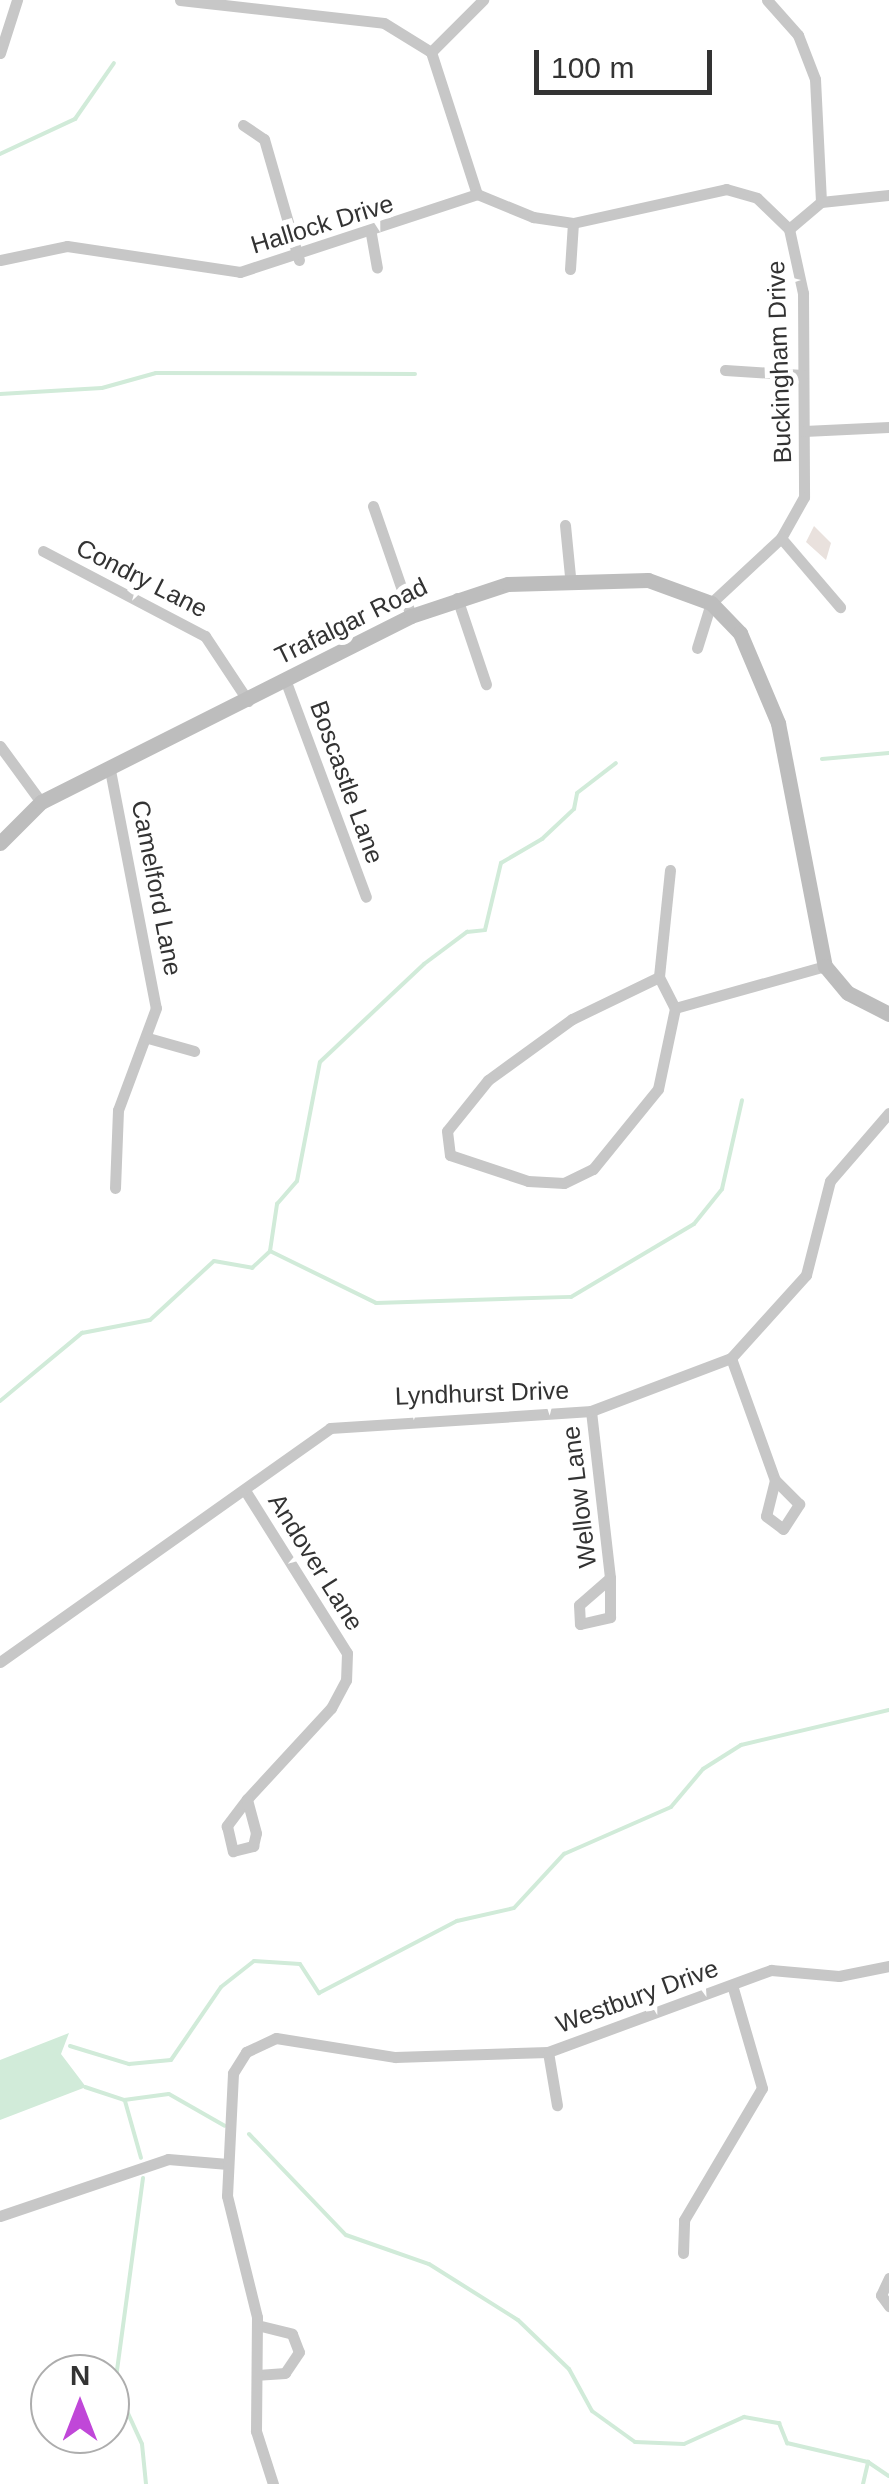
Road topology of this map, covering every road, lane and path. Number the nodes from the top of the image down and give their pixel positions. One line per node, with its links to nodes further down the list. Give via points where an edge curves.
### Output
1 (16, 0): 6 (street)
2 (180, 0): 5 (street, via 348,12)
3 (483, 0): 5 (street)
4 (766, 0): 10 (street, via 798,35 815,79)
5 (431, 52): 8 (street)
6 (0, 53)
7 (243, 126): 15 (street, via 264,139)
8 (478, 194): 11 (street, Buckingham Drive); 13 (street, Hallock Drive)
9 (889, 196): 10 (street)
10 (821, 202): 12 (street)
11 (574, 223): 12 (street, Buckingham Drive, via 726,189 757,198); 17 (street)
12 (789, 229): 19 (street, Buckingham Drive, via 800,254)
13 (372, 234): 15 (street, Hallock Drive); 16 (street)
14 (0, 260): 15 (street, Hallock Drive, via 67,246 197,273)
15 (299, 260)
16 (377, 266)
17 (570, 269)
18 (726, 370): 19 (street)
19 (802, 375): 21 (street, Buckingham Drive)
20 (889, 427): 21 (street)
21 (804, 432): 24 (street, Buckingham Drive, via 804,497)
22 (373, 506): 30 (street)
23 (565, 525): 26 (street)
24 (781, 538): 28 (street, Buckingham Drive); 29 (street)
25 (43, 550): 34 (street, Condry Lane, via 205,636)
26 (570, 576): 27 (street, Trafalgar Road); 28 (street, Trafalgar Road, via 648,580)
27 (457, 598): 30 (street, Trafalgar Road); 33 (street)
28 (711, 603): 31 (street); 41 (street, Trafalgar Road, via 740,633 778,724)
29 (840, 607)
30 (411, 616): 32 (street, Trafalgar Road)
31 (696, 648)
32 (286, 682): 34 (street, Trafalgar Road); 40 (street, Boscastle Lane)
33 (486, 684)
34 (248, 701): 36 (street, Trafalgar Road)
35 (0, 746): 37 (street)
36 (110, 770): 37 (street, Trafalgar Road); 45 (street, Camelford Lane, via 152,974)
37 (41, 802): 38 (street, Trafalgar Road)
38 (0, 843)
39 (670, 870): 42 (street)
40 (366, 897)
41 (825, 966): 43 (street); 44 (street, via 848,993)
42 (659, 976): 43 (street); 43 (street, via 572,1019 488,1080 453,1118 450,1155 528,1181 564,1184 592,1169 658,1090)
43 (675, 1008)
44 (889, 1014)
45 (148, 1038): 46 (street); 48 (street, Camelford Lane, via 118,1110)
46 (194, 1050)
47 (888, 1116): 49 (street, Lyndhurst Drive, via 830,1182 806,1274)
48 (115, 1188)
49 (731, 1358): 50 (street, Lyndhurst Drive); 51 (street)
50 (592, 1411): 52 (street, Lyndhurst Drive, via 330,1428); 53 (street, Wellow Lane)
51 (774, 1480)
52 (246, 1492): 54 (street, Lyndhurst Drive); 55 (street, Andover Lane, via 347,1652 346,1680 331,1708)
53 (610, 1578)
54 (0, 1662)
55 (248, 1799)
56 (889, 1966): 57 (street, Westbury Drive, via 840,1976 770,1970)
57 (732, 1985): 58 (street, Westbury Drive); 62 (street, via 762,2088 684,2220)
58 (548, 2052): 59 (street); 60 (street, Westbury Drive, via 395,2057 276,2038 246,2052 233,2074)
59 (557, 2104)
60 (228, 2164): 61 (street, via 168,2159); 65 (street, Westbury Drive)
61 (0, 2216)
62 (683, 2253)
63 (889, 2278): 64 (street, via 881,2296)
64 (889, 2306)
65 (257, 2325): 66 (street, Westbury Drive); 66 (street, via 292,2334 299,2352 284,2372)
66 (258, 2376): 67 (street, Westbury Drive, via 256,2431)
67 (273, 2484)

